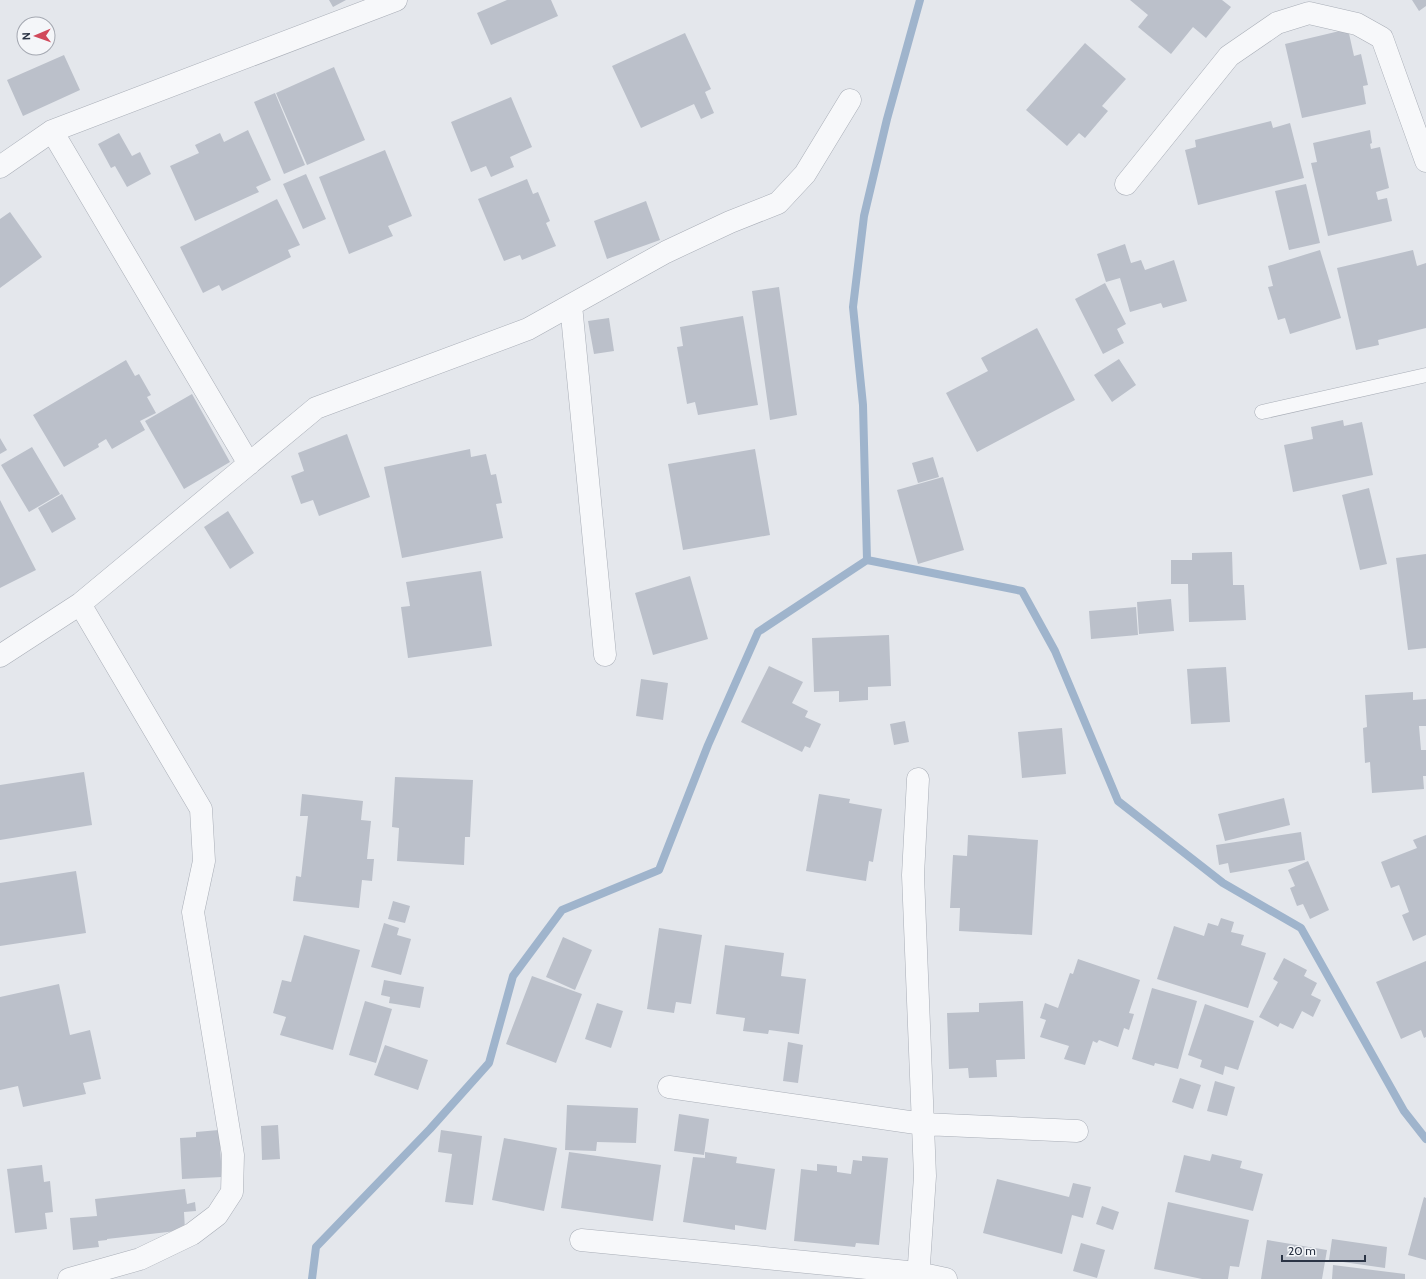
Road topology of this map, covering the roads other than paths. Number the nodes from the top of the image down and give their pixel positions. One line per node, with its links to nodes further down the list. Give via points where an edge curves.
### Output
1 (396, 0): 3 (street)
2 (850, 100): 7 (street, via 805,174 778,203 666,252)
3 (52, 131): 5 (street); 10 (street)
4 (1426, 161): 6 (street, via 1382,38 1357,24 1308,13 1277,23 1229,56)
5 (0, 166)
6 (1126, 184)
7 (571, 305): 10 (street, via 528,329 316,408); 12 (street)
8 (1426, 374): 9 (lane)
9 (1262, 412)
10 (249, 464): 11 (street)
11 (80, 604): 13 (street); 20 (street, via 201,809 204,862 193,912 233,1155 232,1192 217,1215 192,1234 140,1259)
12 (605, 655)
13 (0, 656)
14 (918, 779): 16 (street, via 913,875)
15 (668, 1087): 16 (street)
16 (923, 1124): 17 (street); 19 (street, via 925,1176)
17 (1077, 1131)
18 (581, 1240): 19 (street)
19 (918, 1276): 21 (street)
20 (69, 1279)
21 (946, 1279)

